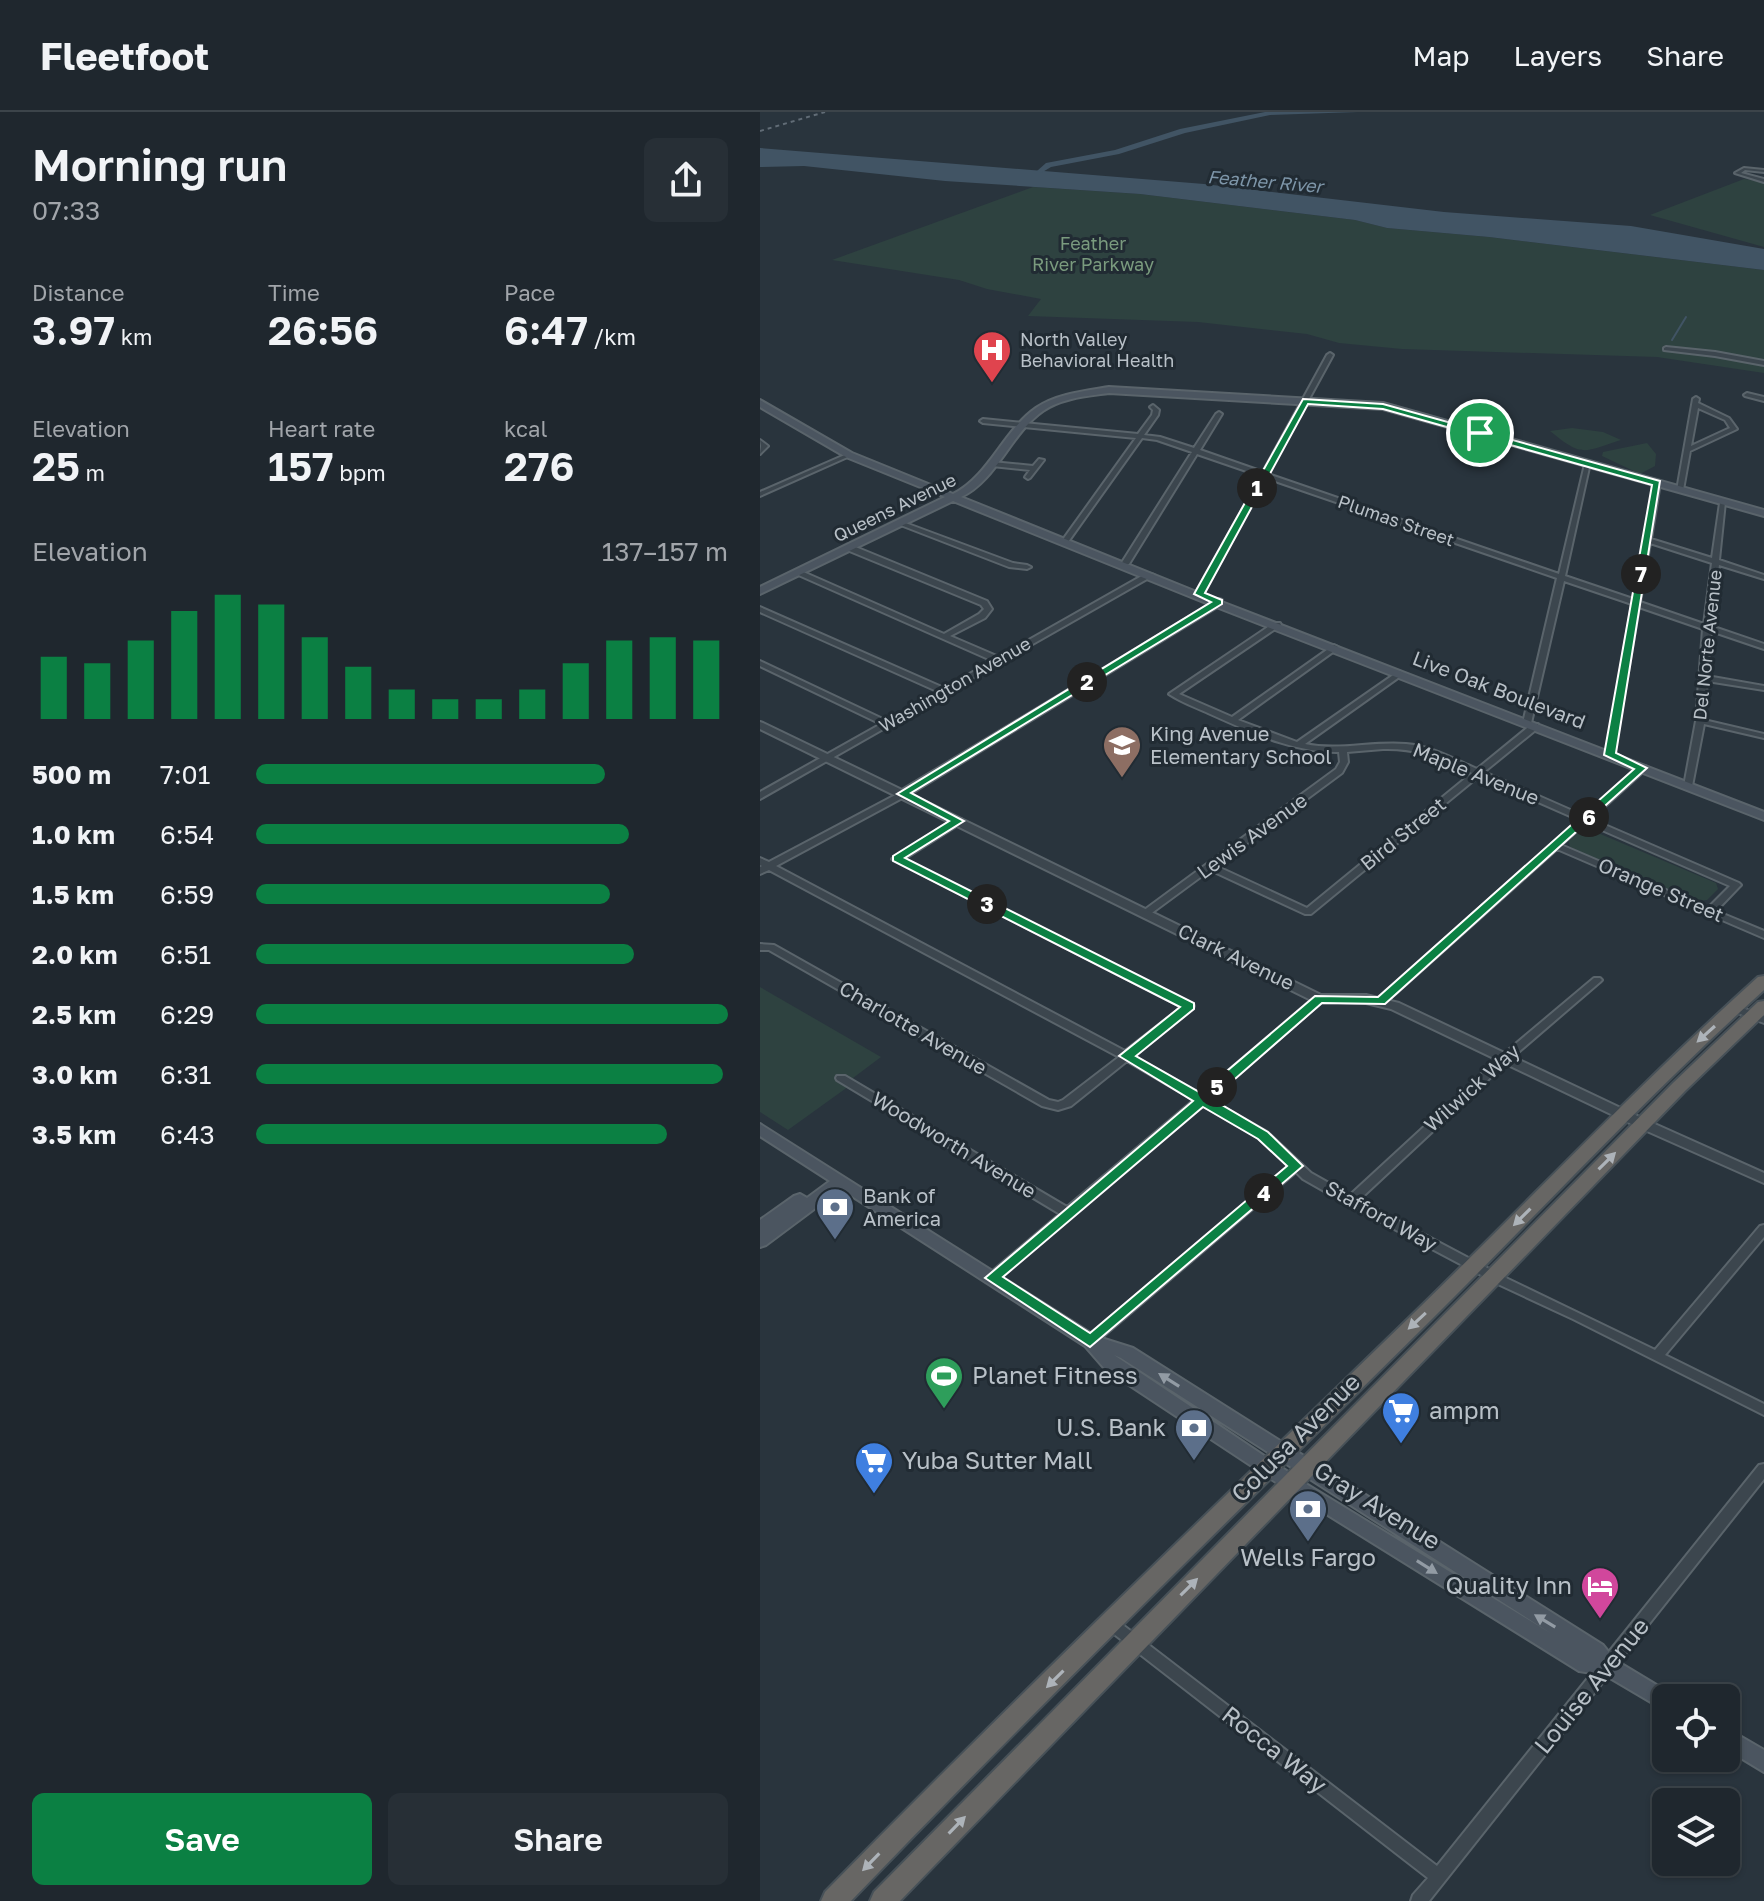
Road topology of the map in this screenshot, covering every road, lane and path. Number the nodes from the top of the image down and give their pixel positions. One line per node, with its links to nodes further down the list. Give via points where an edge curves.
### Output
1 (1764, 171): 2 (street, via 1737,173)
2 (1764, 181)
3 (1666, 349): 5 (street)
4 (1330, 355): 8 (street)
5 (1764, 363)
6 (1747, 395): 7 (street)
7 (1764, 399)
8 (1305, 401): 13 (main road, Queens Avenue, via 1109,390 1055,402); 22 (main road, Queens Avenue, via 1383,406); 24 (street)
9 (763, 407): 19 (main road, Live Oak Boulevard)
10 (1153, 407): 14 (street, via 1155,415)
11 (1219, 414): 17 (street)
12 (983, 421): 13 (street, Plumas Street)
13 (1022, 425): 14 (street, Plumas Street); 21 (main road, Queens Avenue)
14 (1139, 436): 17 (street, Plumas Street); 34 (street)
15 (760, 442): 18 (street, via 765,446)
16 (1687, 450): 16 (street, via 1696,401 1734,429); 27 (street)
17 (1195, 451): 24 (street, Plumas Street); 37 (street)
18 (760, 452)
19 (849, 455): 28 (street); 29 (main road, Live Oak Boulevard)
20 (1041, 460): 23 (street)
21 (992, 464): 23 (street); 29 (main road, Queens Avenue, via 975,486)
22 (1588, 464): 26 (main road, Queens Avenue); 42 (street)
23 (1035, 468): 25 (street)
24 (1264, 475): 42 (street, Plumas Street); 44 (street)
25 (1028, 477)
26 (1657, 483): 27 (main road, Queens Avenue); 33 (street)
27 (1680, 490): 30 (main road, Queens Avenue)
28 (760, 494)
29 (954, 497): 32 (main road, Queens Avenue); 34 (main road, Live Oak Boulevard)
30 (1723, 503): 31 (main road, Queens Avenue); 36 (street, Del Norte Avenue)
31 (1761, 512)
32 (900, 523): 35 (main road, Queens Avenue); 38 (street)
33 (1648, 540): 36 (street); 46 (street)
34 (1066, 541): 37 (main road, Live Oak Boulevard)
35 (850, 548): 39 (main road, Queens Avenue); 50 (street, via 984,603 988,609 982,616)
36 (1717, 562): 41 (street); 49 (street, Del Norte Avenue)
37 (1125, 564): 40 (main road, Live Oak Boulevard)
38 (1027, 567)
39 (798, 573): 43 (main road, Queens Avenue); 50 (street)
40 (1150, 575): 44 (main road, Live Oak Boulevard); 53 (street, Washington Avenue)
41 (1764, 577)
42 (1560, 578): 46 (street, Plumas Street); 62 (street)
43 (760, 591)
44 (1199, 594): 45 (main road, Live Oak Boulevard)
45 (1219, 602): 48 (main road, Live Oak Boulevard); 72 (street)
46 (1636, 604): 49 (street, Plumas Street); 67 (street)
47 (760, 609): 58 (street)
48 (1277, 625): 51 (main road, Live Oak Boulevard); 59 (street, Maple Avenue, via 1173,694)
49 (1707, 628): 52 (street, Plumas Street); 56 (street, Del Norte Avenue)
50 (945, 636): 53 (street)
51 (1334, 647): 55 (main road, Live Oak Boulevard); 59 (street)
52 (1764, 647)
53 (998, 660): 58 (street, Washington Avenue)
54 (760, 663): 61 (street)
55 (1399, 673): 62 (main road, Live Oak Boulevard); 65 (street)
56 (1702, 678): 57 (street); 60 (street, Del Norte Avenue)
57 (1764, 688)
58 (944, 691): 61 (street, Washington Avenue)
59 (1234, 719): 65 (street, Maple Avenue)
60 (1700, 721): 64 (street); 71 (street, Del Norte Avenue)
61 (887, 724): 68 (street, Washington Avenue)
62 (1531, 724): 67 (main road, Live Oak Boulevard); 70 (street, Bird Street)
63 (760, 725): 68 (street, Clark Avenue)
64 (1764, 736)
65 (1298, 745): 66 (street, Maple Avenue)
66 (1343, 750): 70 (street, Maple Avenue, via 1408,745); 79 (street, Lewis Avenue, via 1339,771)
67 (1610, 755): 69 (main road, Live Oak Boulevard)
68 (828, 758): 72 (street, Clark Avenue); 73 (street, Washington Avenue)
69 (1642, 768): 71 (main road, Live Oak Boulevard); 76 (street)
70 (1479, 772): 76 (street, Maple Avenue); 79 (street, Bird Street, via 1308,912)
71 (1688, 786): 74 (main road, Live Oak Boulevard)
72 (903, 794): 75 (street, Clark Avenue); 78 (street)
73 (760, 796)
74 (1764, 816)
75 (958, 821): 81 (street, Clark Avenue); 90 (street, via 897,859 1189,1006)
76 (1586, 821): 77 (street); 80 (street, Maple Avenue, via 1736,885)
77 (1557, 846): 80 (street, Orange Street); 87 (street)
78 (763, 866): 90 (street, Stafford Way)
79 (1211, 867): 81 (street, Lewis Avenue)
80 (1710, 911): 82 (street, Orange Street)
81 (1146, 913): 86 (street, Clark Avenue)
82 (1764, 935)
83 (760, 947): 90 (street, Charlotte Avenue, via 771,947 1046,1103 1067,1103)
84 (1597, 980): 91 (street, Wilwick Way)
85 (1764, 981): 88 (highway, Colusa Avenue)
86 (1319, 999): 87 (street, Clark Avenue); 93 (street)
87 (1381, 1001): 91 (street, Clark Avenue)
88 (1734, 1008): 89 (street); 94 (highway, Colusa Avenue, one-way to 94)
89 (1760, 1014): 95 (highway, Colusa Avenue)
90 (1126, 1056): 93 (street, Stafford Way)
91 (1504, 1059): 94 (street, Clark Avenue); 100 (street, Wilwick Way)
92 (841, 1078): 101 (street, Woodworth Avenue)
93 (1202, 1100): 97 (street, Stafford Way, via 1263,1135); 101 (street)
94 (1623, 1114): 95 (street, Clark Avenue); 105 (highway, Colusa Avenue, one-way to 105)
95 (1643, 1124): 99 (street, Clark Avenue); 106 (highway, Colusa Avenue, one-way to 95)
96 (760, 1129): 98 (main road, Gray Avenue)
97 (1296, 1166): 100 (street, Stafford Way); 108 (street)
98 (837, 1178): 102 (main road); 104 (main road); 107 (main road, Gray Avenue)
99 (1764, 1178)
100 (1351, 1201): 105 (street, Stafford Way)
101 (1068, 1213): 107 (street)
102 (760, 1228)
103 (1764, 1229): 109 (street)
104 (760, 1241)
105 (1473, 1266): 106 (street, Stafford Way); 111 (highway, Colusa Avenue, one-way to 111)
106 (1493, 1277): 109 (street, Stafford Way); 114 (highway, Colusa Avenue)
107 (992, 1278): 108 (main road, Gray Avenue)
108 (1090, 1341): 111 (main road, Gray Avenue, one-way to 108, via 1127,1353); 112 (main road, Gray Avenue, via 1111,1364)
109 (1657, 1356): 110 (street, Stafford Way)
110 (1764, 1410)
111 (1283, 1452): 112 (highway, Colusa Avenue); 114 (main road, Gray Avenue)
112 (1266, 1467): 114 (main road, Gray Avenue); 115 (highway, Colusa Avenue)
113 (1764, 1469): 117 (street, Louise Avenue)
114 (1299, 1476): 116 (highway, Colusa Avenue, one-way to 114); 117 (main road, Gray Avenue, via 1586,1665)
115 (1110, 1623): 116 (street, Rocca Way); 122 (highway, Colusa Avenue, one-way to 122)
116 (1135, 1643): 121 (street, Rocca Way); 123 (highway, Colusa Avenue, one-way to 116)
117 (1608, 1666): 118 (main road, Gray Avenue); 121 (street, Louise Avenue)
118 (1652, 1693)
119 (1740, 1747): 120 (main road)
120 (1764, 1762)
121 (1438, 1876): 124 (street, Louise Avenue)
122 (834, 1901)
123 (883, 1901)
124 (1419, 1901)

